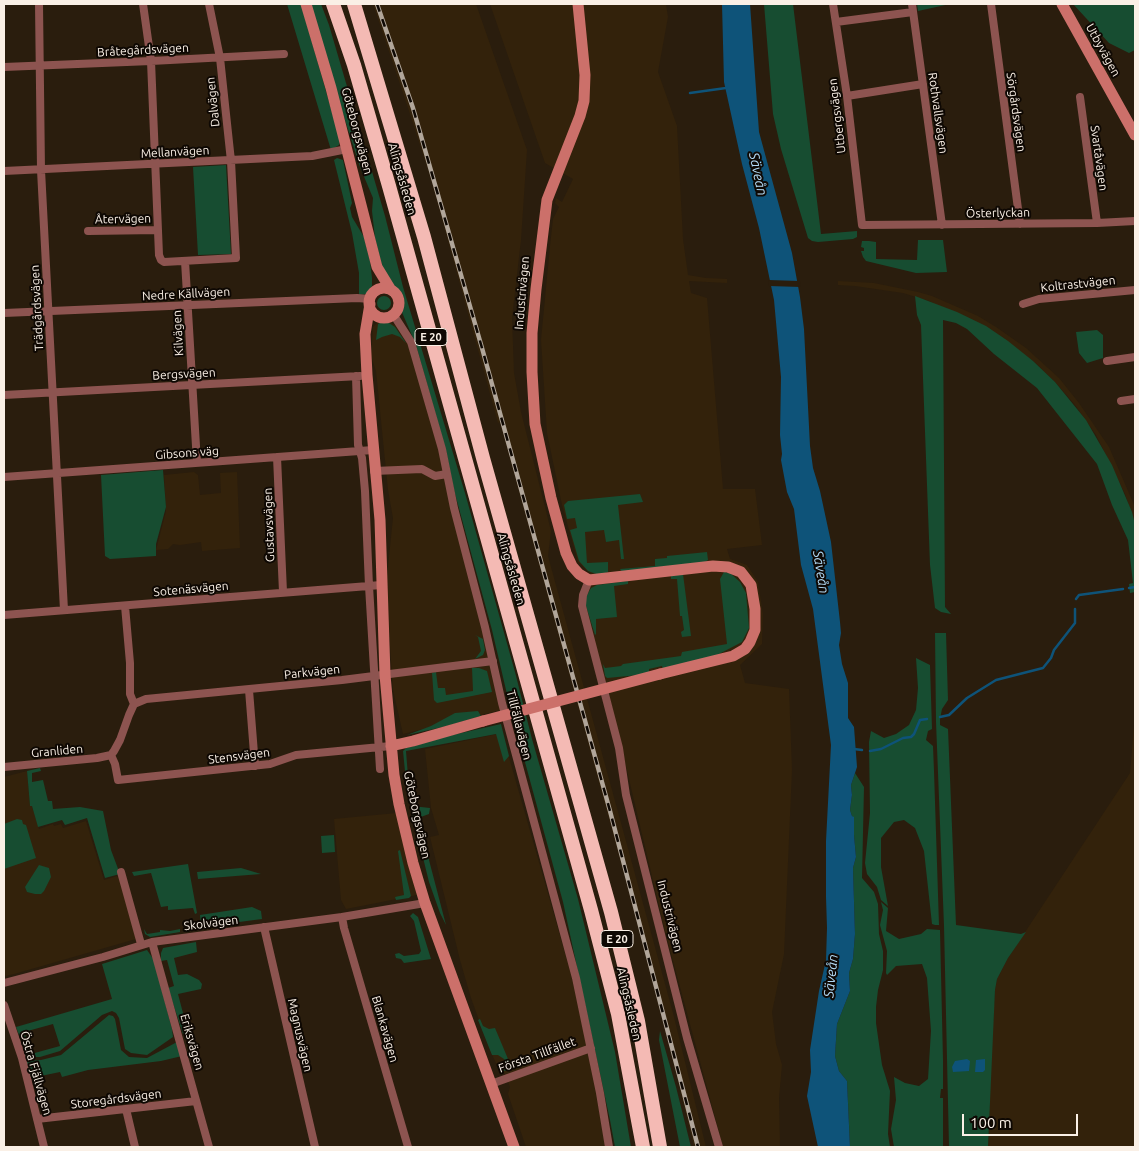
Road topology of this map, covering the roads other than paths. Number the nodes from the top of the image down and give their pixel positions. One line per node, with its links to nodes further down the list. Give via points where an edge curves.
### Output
1 (39, 4): 17 (street, Trädgårdsvägen)
2 (143, 4): 16 (street)
3 (209, 4): 15 (street, Dalvägen)
4 (306, 4): 23 (street, Göteborgsvägen)
5 (333, 4): 99 (highway, Alingsåsleden / E 20, via 389,186 591,910 618,1014)
6 (354, 4): 100 (highway, E 20, via 424,237 610,912 638,1021)
7 (578, 4): 62 (street, Industrivägen, via 585,76 584,101 547,200 535,298 532,372 535,424 566,554 572,566)
8 (833, 4): 13 (street, Utbergsvägen)
9 (912, 4): 12 (street, Rothvallsvägen)
10 (991, 4): 31 (street, Sörgårdsvägen)
11 (1062, 4): 22 (street, Utbyvägen)
12 (913, 12): 13 (street); 19 (street, Rothvallsvägen)
13 (836, 22): 20 (street, Utbergsvägen)
14 (284, 54): 15 (street, Bråtegårdsvägen)
15 (220, 58): 16 (street, Bråtegårdsvägen); 24 (street, Dalvägen)
16 (151, 62): 17 (street, Bråtegårdsvägen); 25 (street)
17 (40, 66): 18 (street, Bråtegårdsvägen); 26 (street, Trädgårdsvägen)
18 (4, 67)
19 (923, 84): 20 (street); 30 (street, Rothvallsvägen)
20 (848, 96): 32 (street, Utbergsvägen)
21 (1080, 97): 29 (street, Svartåvägen)
22 (1135, 135)
23 (347, 150): 24 (street, Mellanvägen); 36 (street, Göteborgsvägen)
24 (231, 161): 25 (street, Mellanvägen); 35 (street, Dalvägen, via 236,258)
25 (156, 164): 26 (street, Mellanvägen); 33 (street)
26 (41, 170): 27 (street, Mellanvägen); 42 (street, Trädgårdsvägen)
27 (4, 171)
28 (1135, 221): 29 (street, Österlyckan)
29 (1097, 222): 31 (street, Österlyckan)
30 (942, 224): 31 (street, Österlyckan); 32 (street, Österlyckan)
31 (1020, 224)
32 (862, 225)
33 (158, 230): 34 (street, Återvägen); 35 (street, via 161,260)
34 (88, 232)
35 (185, 261): 41 (street, Kilvägen)
36 (377, 267): 37 (street, Göteborgsvägen); 39 (street, Göteborgsvägen)
37 (390, 290): 39 (street, via 381,288); 44 (street, via 396,294 398,308)
38 (1135, 290): 40 (street, Koltrastvägen, via 1039,299)
39 (371, 299): 41 (street, Nedre Källvägen); 44 (street, via 373,312); 45 (street, Göteborgsvägen)
40 (1023, 304)
41 (188, 305): 42 (street, Nedre Källvägen); 49 (street, Kilvägen)
42 (48, 311): 43 (street, Nedre Källvägen); 50 (street, Trädgårdsvägen)
43 (4, 313)
44 (388, 315): 45 (street, via 374,323); 60 (street, Tillfällavägen, via 406,332 416,358)
45 (366, 340): 48 (street, Göteborgsvägen)
46 (1135, 357): 47 (street)
47 (1106, 361)
48 (361, 376): 49 (street, Bergsvägen); 54 (street, Göteborgsvägen); 55 (street, Göteborgsvägen, via 356,414)
49 (192, 385): 50 (street, Bergsvägen); 57 (street, Kilvägen)
50 (52, 393): 51 (street, Bergsvägen); 59 (street, Trädgårdsvägen)
51 (4, 396)
52 (1135, 399): 53 (street)
53 (1121, 401)
54 (373, 450): 55 (street, Gibsons väg); 58 (street, Göteborgsvägen)
55 (360, 451): 56 (street, Gibsons väg); 64 (street, Göteborgsvägen, via 365,491)
56 (277, 457): 57 (street, Gibsons väg); 65 (street, Gustavsvägen)
57 (197, 463): 59 (street, Gibsons väg)
58 (374, 471): 60 (street, via 422,470 435,476); 63 (street, Göteborgsvägen, via 380,520)
59 (56, 474): 61 (street, Gibsons väg); 67 (street, Trädgårdsvägen)
60 (447, 474): 69 (street, Tillfällavägen)
61 (4, 476)
62 (588, 580): 73 (street, bridge, via 721,566 735,569 746,578 753,594 756,620 753,636 745,649 734,656); 101 (street, Industrivägen, via 582,606 687,1038)
63 (381, 585): 64 (street, Sotenäsvägen); 70 (street, Göteborgsvägen)
64 (368, 586): 65 (street, Sotenäsvägen); 70 (street, Göteborgsvägen)
65 (283, 592): 66 (street, Sotenäsvägen)
66 (125, 606): 67 (street, Sotenäsvägen); 72 (street, via 130,694)
67 (64, 610): 68 (street, Sotenäsvägen)
68 (4, 615)
69 (493, 661): 70 (street, Parkvägen); 87 (street, Tillfällavägen, via 517,762 564,929)
70 (380, 676): 71 (street, Parkvägen); 73 (street, Göteborgsvägen); 74 (street, Göteborgsvägen)
71 (249, 690): 72 (street, Parkvägen, via 146,700); 76 (street)
72 (134, 704): 75 (street)
73 (391, 746): 74 (street, Stensvägen); 80 (street, Göteborgsvägen, via 399,804)
74 (379, 748): 76 (street, Stensvägen, via 296,755); 78 (street, Göteborgsvägen)
75 (111, 754): 76 (street, Stensvägen, via 118,780); 77 (street, Granliden)
76 (256, 766)
77 (4, 767)
78 (380, 769)
79 (121, 872): 84 (street)
80 (425, 903): 81 (street, Skolvägen); 88 (street, Göteborgsvägen)
81 (342, 918): 82 (street, Skolvägen); 96 (street, Blankavägen)
82 (264, 927): 83 (street, Skolvägen); 95 (street, Magnusvägen)
83 (152, 942): 84 (street, Skolvägen); 89 (street, Eriksvägen)
84 (141, 944): 85 (street, Skolvägen)
85 (4, 983)
86 (4, 1005): 91 (street, Östra Fjällvägen)
87 (591, 1048): 88 (street, Första Tillfället); 98 (street, Tillfällavägen)
88 (491, 1084): 97 (street, Göteborgsvägen)
89 (196, 1101): 90 (street, Storegårdsvägen); 94 (street, Eriksvägen)
90 (126, 1109): 91 (street, Storegårdsvägen); 93 (street)
91 (38, 1119): 92 (street, Östra Fjällvägen)
92 (44, 1147)
93 (135, 1147)
94 (209, 1147)
95 (315, 1147)
96 (408, 1147)
97 (514, 1147)
98 (609, 1147)
99 (642, 1147)
100 (660, 1147)
101 (719, 1147)

